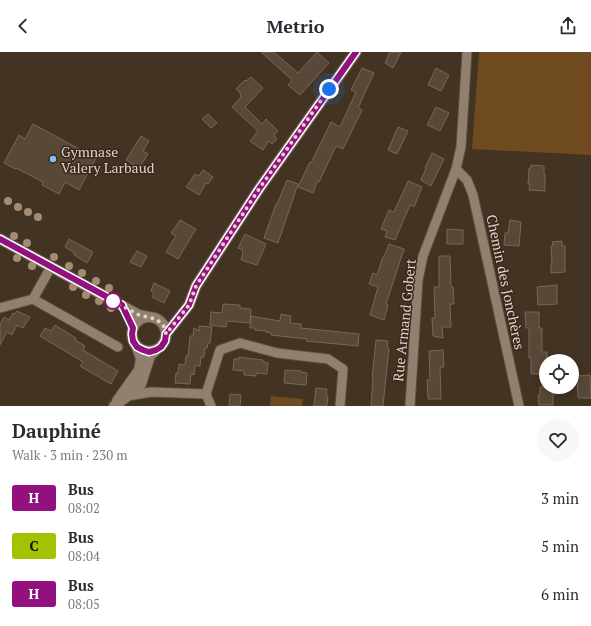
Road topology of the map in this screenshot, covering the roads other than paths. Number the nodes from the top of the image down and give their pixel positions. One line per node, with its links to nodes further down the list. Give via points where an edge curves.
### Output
1 (356, 52): 11 (main road, via 259,189 196,286 189,305)
2 (467, 52): 3 (street, Rue Armand Gobert, via 461,147)
3 (456, 169): 22 (street, Rue Armand Gobert, via 423,256 418,280); 23 (street, Chemin des Jonchères, via 467,180 473,194)
4 (0, 239): 5 (main road)
5 (51, 267): 6 (street); 7 (main road)
6 (33, 299): 8 (street); 13 (street)
7 (122, 305): 9 (main road); 10 (main road)
8 (0, 308)
9 (149, 318): 10 (main road, via 137,322); 11 (main road, via 161,323)
10 (133, 328): 12 (main road, via 133,341)
11 (166, 334): 14 (main road, via 165,341)
12 (137, 347): 14 (main road, via 149,352); 19 (main road, via 141,359 139,370)
13 (118, 348)
14 (156, 350): 15 (main road, via 150,356)
15 (141, 384): 16 (street); 18 (main road)
16 (150, 392): 17 (street); 18 (street)
17 (206, 394): 20 (street); 21 (street, via 220,350 240,343 277,353 328,359 343,369)
18 (128, 396): 19 (main road)
19 (114, 406)
20 (211, 406)
21 (340, 406)
22 (410, 406)
23 (519, 406)

